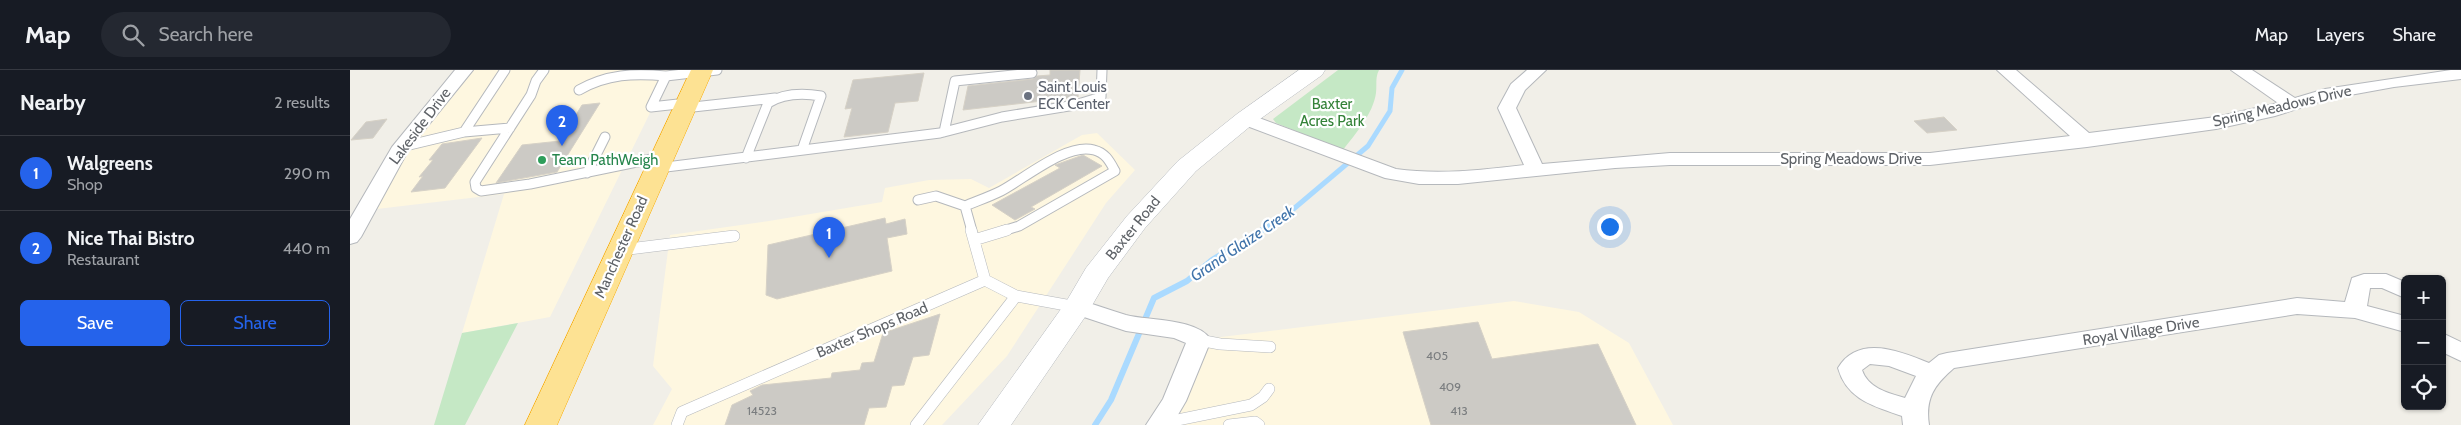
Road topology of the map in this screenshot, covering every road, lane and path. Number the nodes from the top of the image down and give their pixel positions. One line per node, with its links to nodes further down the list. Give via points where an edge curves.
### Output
1 (464, 70): 23 (street, Lakeside Drive)
2 (505, 70): 19 (lane)
3 (544, 70): 18 (lane)
4 (1102, 70): 20 (lane, via 1100,97 1075,105 1002,116)
5 (1314, 70): 17 (main road, Baxter Road)
6 (1537, 70): 27 (street, via 1517,88 1507,108)
7 (2006, 70): 22 (street)
8 (2240, 70): 15 (street)
9 (707, 71): 12 (lane); 16 (highway, Manchester Road)
10 (1032, 73): 20 (lane, via 955,80)
11 (2461, 74): 15 (street, Spring Meadows Drive, via 2325,94)
12 (666, 76): 13 (lane, via 646,74 602,78); 16 (lane, via 651,107)
13 (579, 90)
14 (775, 98): 16 (lane); 24 (lane, via 808,94 821,96); 25 (lane, via 768,103)
15 (2292, 104): 22 (street, Spring Meadows Drive, via 2216,123)
16 (686, 106): 26 (highway, Manchester Road)
17 (1245, 119): 27 (street, Spring Meadows Drive, via 1392,174 1435,178); 39 (main road, Baxter Road, via 1187,166 1136,222 1096,274)
18 (510, 128): 19 (lane); 28 (lane, via 475,182 481,191)
19 (464, 132): 23 (lane)
20 (944, 132): 24 (lane)
21 (605, 137): 28 (lane)
22 (2087, 141): 27 (street, Spring Meadows Drive, via 1930,159 1670,158)
23 (402, 147): 31 (street, Lakeside Drive)
24 (802, 150): 25 (lane)
25 (746, 158): 26 (lane)
26 (659, 162): 28 (lane); 35 (highway, Manchester Road)
27 (1536, 171)
28 (587, 173)
29 (918, 200): 30 (lane, via 936,196)
30 (965, 206): 34 (lane); 34 (lane, via 1078,149 1101,151 1109,156 1115,171 1019,226)
31 (356, 213): 33 (street, Lakeside Drive)
32 (734, 236): 35 (lane)
33 (350, 237)
34 (974, 240): 36 (lane)
35 (619, 251): 50 (highway, Manchester Road)
36 (985, 280): 38 (lane); 51 (lane, Baxter Shops Road, via 682,412)
37 (2401, 289): 40 (street, via 2386,282 2364,281 2360,283)
38 (1016, 296): 39 (lane); 52 (lane)
39 (1077, 307): 42 (street, via 1126,322); 53 (main road, Baxter Road)
40 (2355, 310): 41 (street, Royal Village Drive); 46 (street, Royal Village Drive, via 2297,306 1947,361)
41 (2401, 323)
42 (1189, 335): 44 (lane, via 1220,344); 49 (street, via 1174,401)
43 (2446, 343): 45 (street)
44 (1270, 348)
45 (2461, 352)
46 (1932, 373): 48 (street, Royal Village Drive, via 1919,391); 48 (street, Royal Village Drive, via 1877,356 1860,357 1850,368 1851,378 1864,392)
47 (1269, 389): 49 (lane, via 1264,397 1251,405)
48 (1914, 418)
49 (1160, 424)
50 (541, 425)
51 (677, 425)
52 (916, 425)
53 (994, 425)
54 (1229, 425): 55 (lane, via 1255,422)
55 (1259, 425)

